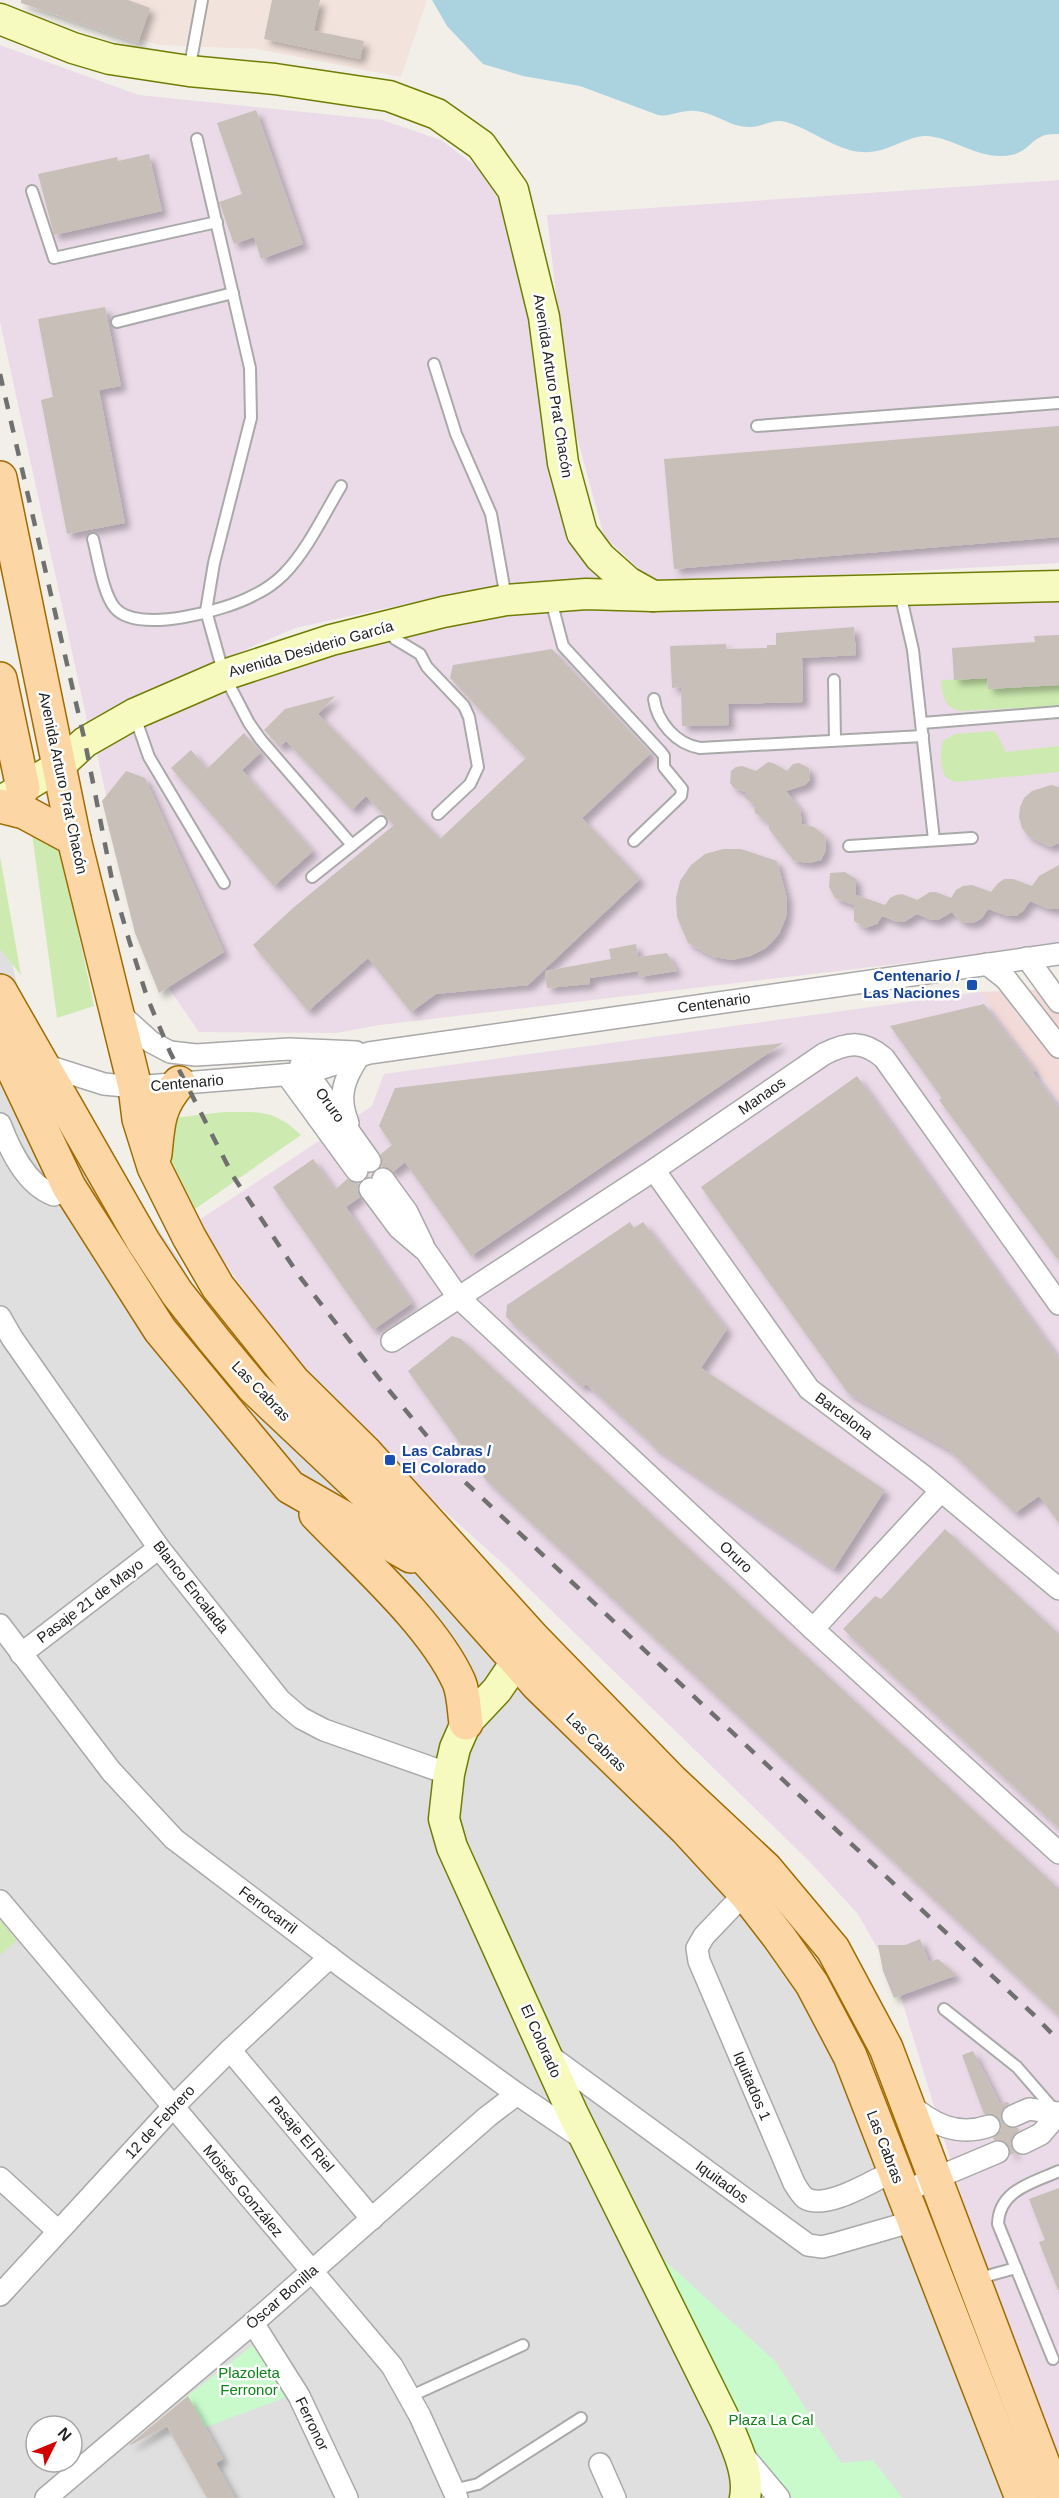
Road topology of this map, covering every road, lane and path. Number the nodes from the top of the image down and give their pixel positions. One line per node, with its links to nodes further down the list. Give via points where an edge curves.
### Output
1 (202, 0): 3 (lane)
2 (0, 19): 3 (street, Avenida Arturo Prat Chacón, via 110,59)
3 (189, 71): 17 (street, Avenida Arturo Prat Chacón, via 389,96 437,114 481,145 513,189 544,317 563,463 582,533 600,557 628,582)
4 (197, 139): 6 (lane)
5 (32, 191): 6 (lane, via 54,258)
6 (217, 222): 7 (lane)
7 (233, 293): 8 (lane); 20 (lane, via 250,368 251,418 214,562)
8 (117, 322)
9 (434, 364): 19 (lane, via 456,434 491,514)
10 (1059, 403): 11 (lane)
11 (757, 426)
12 (0, 478): 31 (main road, Avenida Arturo Prat Chacón)
13 (340, 486): 20 (lane, via 309,542 283,574 252,597)
14 (93, 539): 20 (lane, via 109,600 121,615 158,621)
15 (1059, 586): 16 (street)
16 (900, 590): 17 (street); 28 (lane, via 913,650)
17 (653, 596): 18 (street, Avenida Desiderio García)
18 (550, 597): 19 (street, Avenida Desiderio García); 38 (lane, via 563,646 661,752 664,767 682,789 677,800)
19 (506, 600): 21 (street, Avenida Desiderio García)
20 (206, 612): 22 (lane)
21 (386, 627): 22 (street, Avenida Desiderio García, via 331,640); 33 (lane, via 394,639 420,654 469,717 478,767 470,784)
22 (224, 675): 27 (street, Avenida Desiderio García); 39 (lane, via 261,740)
23 (0, 679): 32 (main road)
24 (834, 680): 30 (lane)
25 (654, 699): 30 (lane, via 659,718 688,746)
26 (1059, 712): 28 (lane)
27 (134, 714): 31 (street, Avenida Desiderio García, via 85,742); 42 (lane, via 149,757)
28 (922, 723): 29 (lane)
29 (923, 736): 30 (lane); 37 (lane)
30 (835, 740)
31 (59, 766): 32 (street, Avenida Desiderio García); 36 (main road, Avenida Arturo Prat Chacón)
32 (8, 798): 36 (main road, via 24,812)
33 (438, 814)
34 (381, 822): 39 (lane)
35 (972, 838): 37 (lane)
36 (74, 839): 49 (main road, Avenida Arturo Prat Chacón)
37 (934, 840): 40 (lane)
38 (634, 841)
39 (352, 845): 41 (lane)
40 (849, 846)
41 (312, 877)
42 (224, 883)
43 (1059, 954): 44 (street, Centenario)
44 (1027, 958): 45 (street, Centenario); 48 (street)
45 (987, 964): 50 (street, via 1006,979); 53 (street, Centenario)
46 (0, 991): 54 (main road)
47 (0, 999): 52 (main road)
48 (1059, 1002)
49 (114, 1009): 51 (street, Centenario, via 151,1042 170,1052 196,1055); 57 (main road, Avenida Arturo Prat Chacón)
50 (1059, 1047)
51 (289, 1049): 53 (street, Centenario); 55 (street, Oruro)
52 (3, 1053): 54 (street, Centenario); 63 (main road)
53 (364, 1054): 55 (street, Centenario); 59 (street, via 347,1075 343,1087 342,1109)
54 (41, 1064): 57 (street, Centenario, via 105,1084); 71 (main road, Las Cabras, via 177,1293 253,1387 379,1506)
55 (297, 1074): 56 (street, Centenario); 59 (street, Oruro); 59 (street, Oruro, via 364,1166)
56 (179, 1083): 57 (street, Centenario); 60 (main road, via 166,1098 158,1121)
57 (135, 1087): 60 (main road, Las Cabras, via 139,1119)
58 (0, 1124): 63 (street, via 17,1160 43,1191 54,1195)
59 (355, 1140)
60 (154, 1167): 75 (main road, Las Cabras, via 218,1287 285,1372 366,1453)
61 (654, 1170): 64 (street, Manaos); 65 (street, Manaos, via 824,1054 840,1046 860,1044 884,1058); 69 (street, Barcelona, via 809,1389)
62 (377, 1184): 64 (street, Oruro, via 399,1228 426,1251)
63 (69, 1187): 68 (main road, via 160,1330)
64 (458, 1297): 67 (street, Manaos); 74 (street, Oruro)
65 (1059, 1304)
66 (0, 1317): 70 (street, Blanco Encalada)
67 (392, 1341)
68 (290, 1487): 71 (main road); 77 (main road, via 397,1598 440,1649 460,1684)
69 (940, 1492): 72 (street, Barcelona); 74 (street)
70 (159, 1548): 76 (street, Pasaje 21 de Mayo); 78 (street, Blanco Encalada, via 280,1700 301,1718 324,1730)
71 (434, 1569): 75 (main road, Las Cabras)
72 (1059, 1588)
73 (0, 1625): 76 (street, Ferrocarril)
74 (813, 1629): 79 (street, Oruro)
75 (525, 1650): 77 (street, El Colorado, via 497,1690); 80 (main road, Las Cabras, via 538,1685 686,1829); 87 (main road, Las Cabras, via 766,1869 833,1949 885,2048)
76 (21, 1654): 82 (street, Ferrocarril, via 111,1771 174,1839)
77 (466, 1723): 78 (street, El Colorado)
78 (449, 1774): 85 (street, El Colorado, via 444,1819 452,1847)
79 (1059, 1853)
80 (745, 1893): 98 (main road, Las Cabras, via 818,1994 850,2056); 98 (street, Iquitados 1, via 704,1936 697,1948 699,1961 794,2183 804,2198 818,2203)
81 (0, 1901): 88 (street, Moisés González)
82 (330, 1957): 84 (street, 12 de Febrero); 86 (street, Ferrocarril)
83 (944, 2009): 89 (lane, via 1017,2067)
84 (230, 2050): 88 (street, 12 de Febrero); 99 (street, Pasaje El Riel)
85 (547, 2054): 92 (street, El Colorado); 98 (street, Iquitados, via 808,2245 834,2244)
86 (517, 2094): 92 (street, Ferrocarril); 99 (street, Óscar Bonilla)
87 (905, 2100): 91 (street, via 932,2121 954,2130); 97 (main road, Las Cabras)
88 (173, 2107): 100 (street, 12 de Febrero); 102 (street, Moisés González)
89 (1059, 2115): 90 (street, via 1029,2109); 93 (street, via 1041,2134)
90 (1013, 2116)
91 (988, 2126)
92 (586, 2141): 110 (street, El Colorado)
93 (1023, 2143)
94 (998, 2152): 97 (street)
95 (1059, 2170): 101 (lane, via 1016,2190 1001,2205 998,2224)
96 (0, 2178): 100 (street)
97 (935, 2178): 98 (street); 103 (main road, Las Cabras)
98 (904, 2194): 118 (main road, Las Cabras)
99 (372, 2219): 102 (street, Óscar Bonilla)
100 (58, 2231): 104 (street, 12 de Febrero)
101 (1016, 2268): 103 (lane); 107 (lane)
102 (310, 2272): 105 (street, Óscar Bonilla); 108 (street, Moisés González, via 392,2366)
103 (973, 2280): 119 (main road, Las Cabras)
104 (0, 2295)
105 (253, 2323): 113 (street, Óscar Bonilla); 114 (street, Ferronor, via 299,2396)
106 (523, 2344): 108 (lane)
107 (1053, 2359)
108 (409, 2397): 112 (street, Moisés González)
109 (581, 2418): 112 (lane, via 478,2484)
110 (737, 2447): 116 (street, El Colorado, via 747,2488); 117 (street)
111 (600, 2464): 115 (street)
112 (455, 2494)
113 (46, 2498)
114 (347, 2498)
115 (615, 2498)
116 (745, 2498)
117 (779, 2498)
118 (1022, 2498)
119 (1056, 2498)

